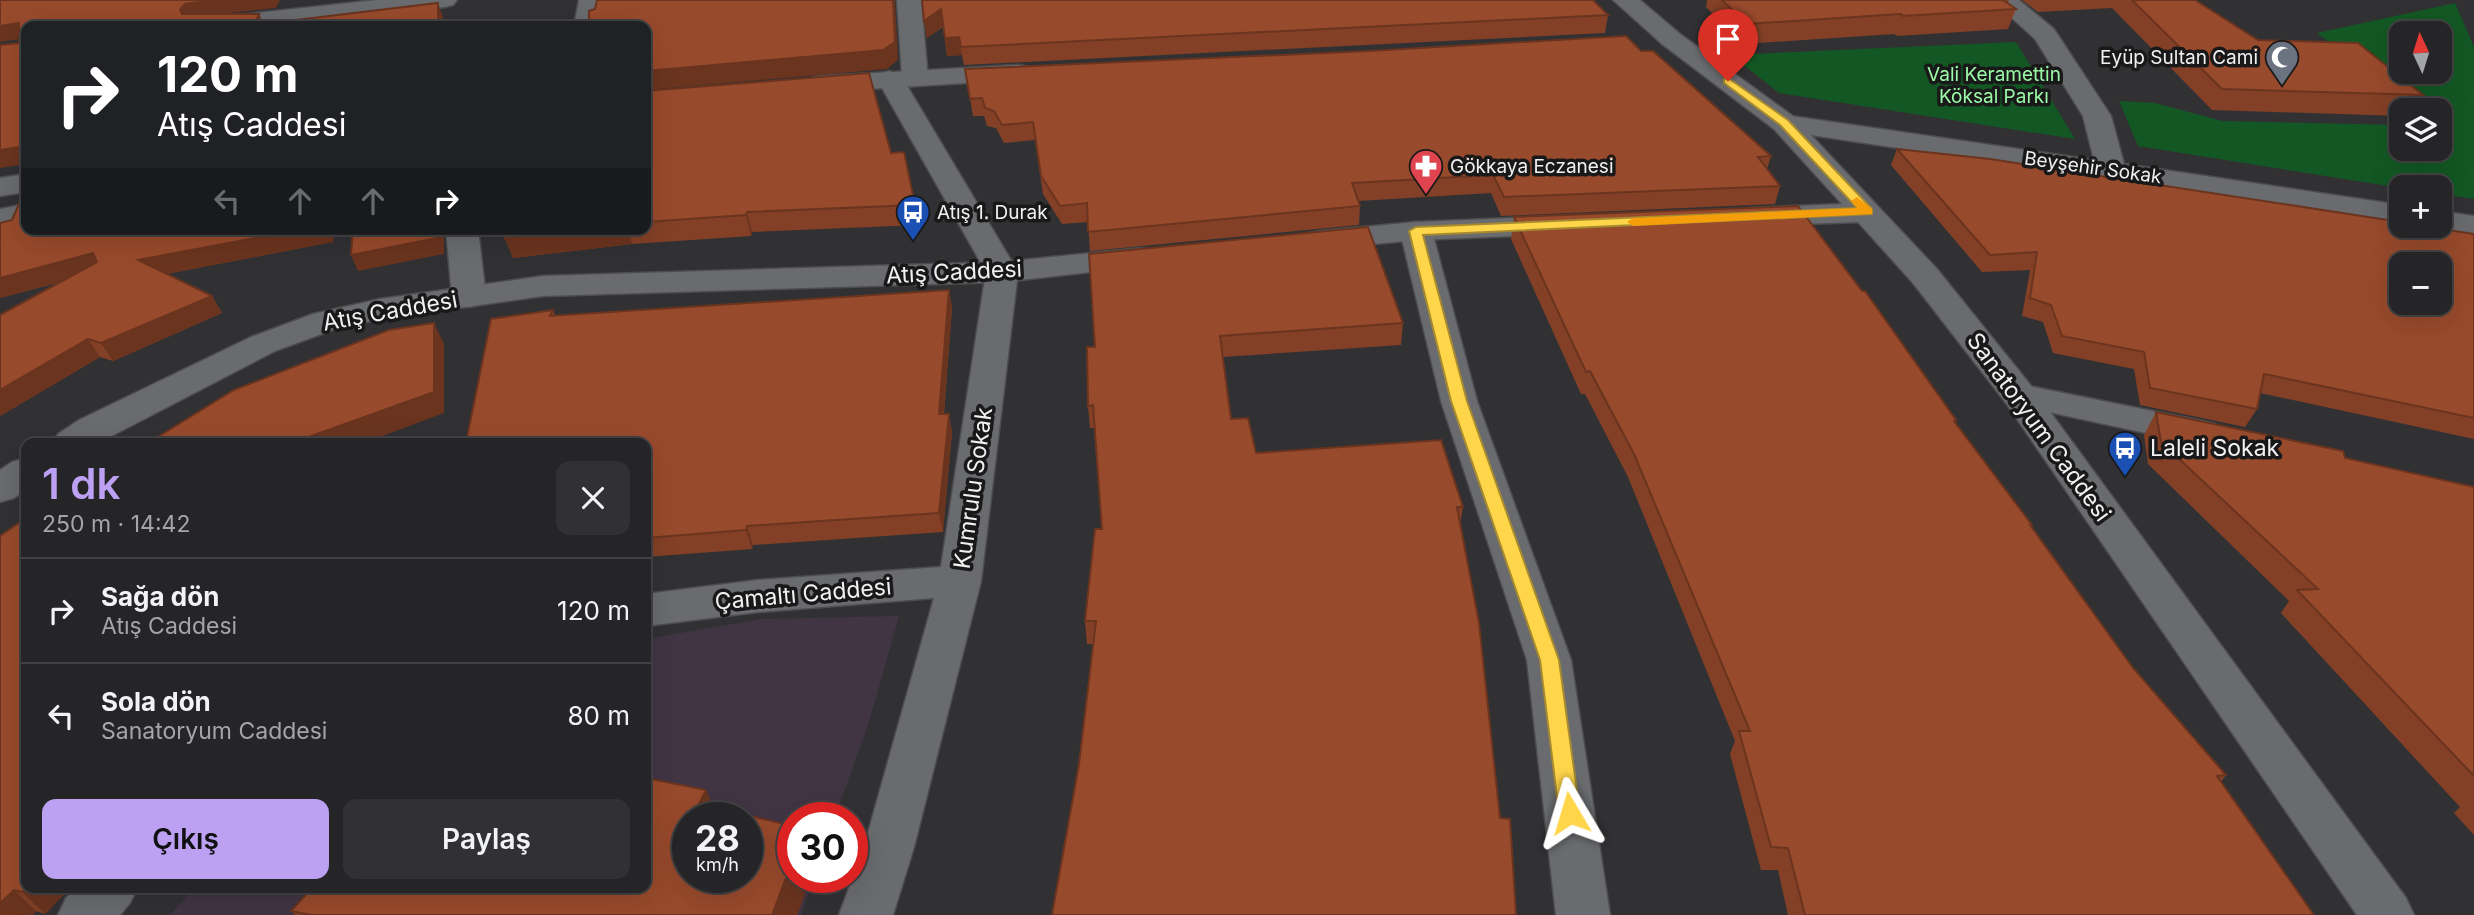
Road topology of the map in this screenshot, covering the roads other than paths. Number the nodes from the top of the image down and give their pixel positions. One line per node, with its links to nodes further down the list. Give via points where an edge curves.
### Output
1 (445, 0): 6 (street)
2 (592, 0): 8 (street)
3 (909, 0): 12 (street)
4 (1625, 0): 9 (street, Sanatoryum Caddesi)
5 (2004, 0): 15 (street, via 2045,34 2091,106)
6 (319, 6): 7 (street)
7 (231, 21)
8 (587, 21)
9 (1671, 39): 10 (street); 14 (street, Sanatoryum Caddesi)
10 (1630, 41)
11 (1039, 72): 12 (street)
12 (902, 78): 13 (street); 32 (street)
13 (794, 87)
14 (1784, 122): 15 (street, Beyşehir Sokak); 20 (street, Sanatoryum Caddesi)
15 (2111, 170): 21 (street, Beyşehir Sokak)
16 (21, 184): 17 (street)
17 (0, 187)
18 (21, 196): 19 (street)
19 (0, 200)
20 (1867, 212): 24 (street); 34 (street, Sanatoryum Caddesi, via 1925,276)
21 (2389, 212)
22 (21, 213): 23 (street)
23 (0, 218)
24 (1717, 218)
25 (2452, 222): 27 (street)
26 (1594, 223): 28 (street)
27 (2474, 225)
28 (1416, 231): 30 (street); 44 (street, via 1459,401 1549,660)
29 (464, 235): 33 (street)
30 (1292, 243)
31 (1168, 255): 32 (street, Atış Caddesi)
32 (1002, 272): 33 (street, Atış Caddesi, via 543,286); 39 (street, Kumrulu Sokak)
33 (470, 297): 35 (street, Atış Caddesi, via 325,320 263,344)
34 (2019, 395): 36 (street); 45 (street, Sanatoryum Caddesi)
35 (78, 438)
36 (2233, 439)
37 (21, 474): 38 (street)
38 (0, 489)
39 (960, 581): 40 (street, Çamaltı Caddesi, via 758,596); 43 (street, Kumrulu Sokak, via 889,847)
40 (651, 609)
41 (106, 893): 42 (street)
42 (85, 915)
43 (866, 915)
44 (1583, 915)
45 (2387, 915)

